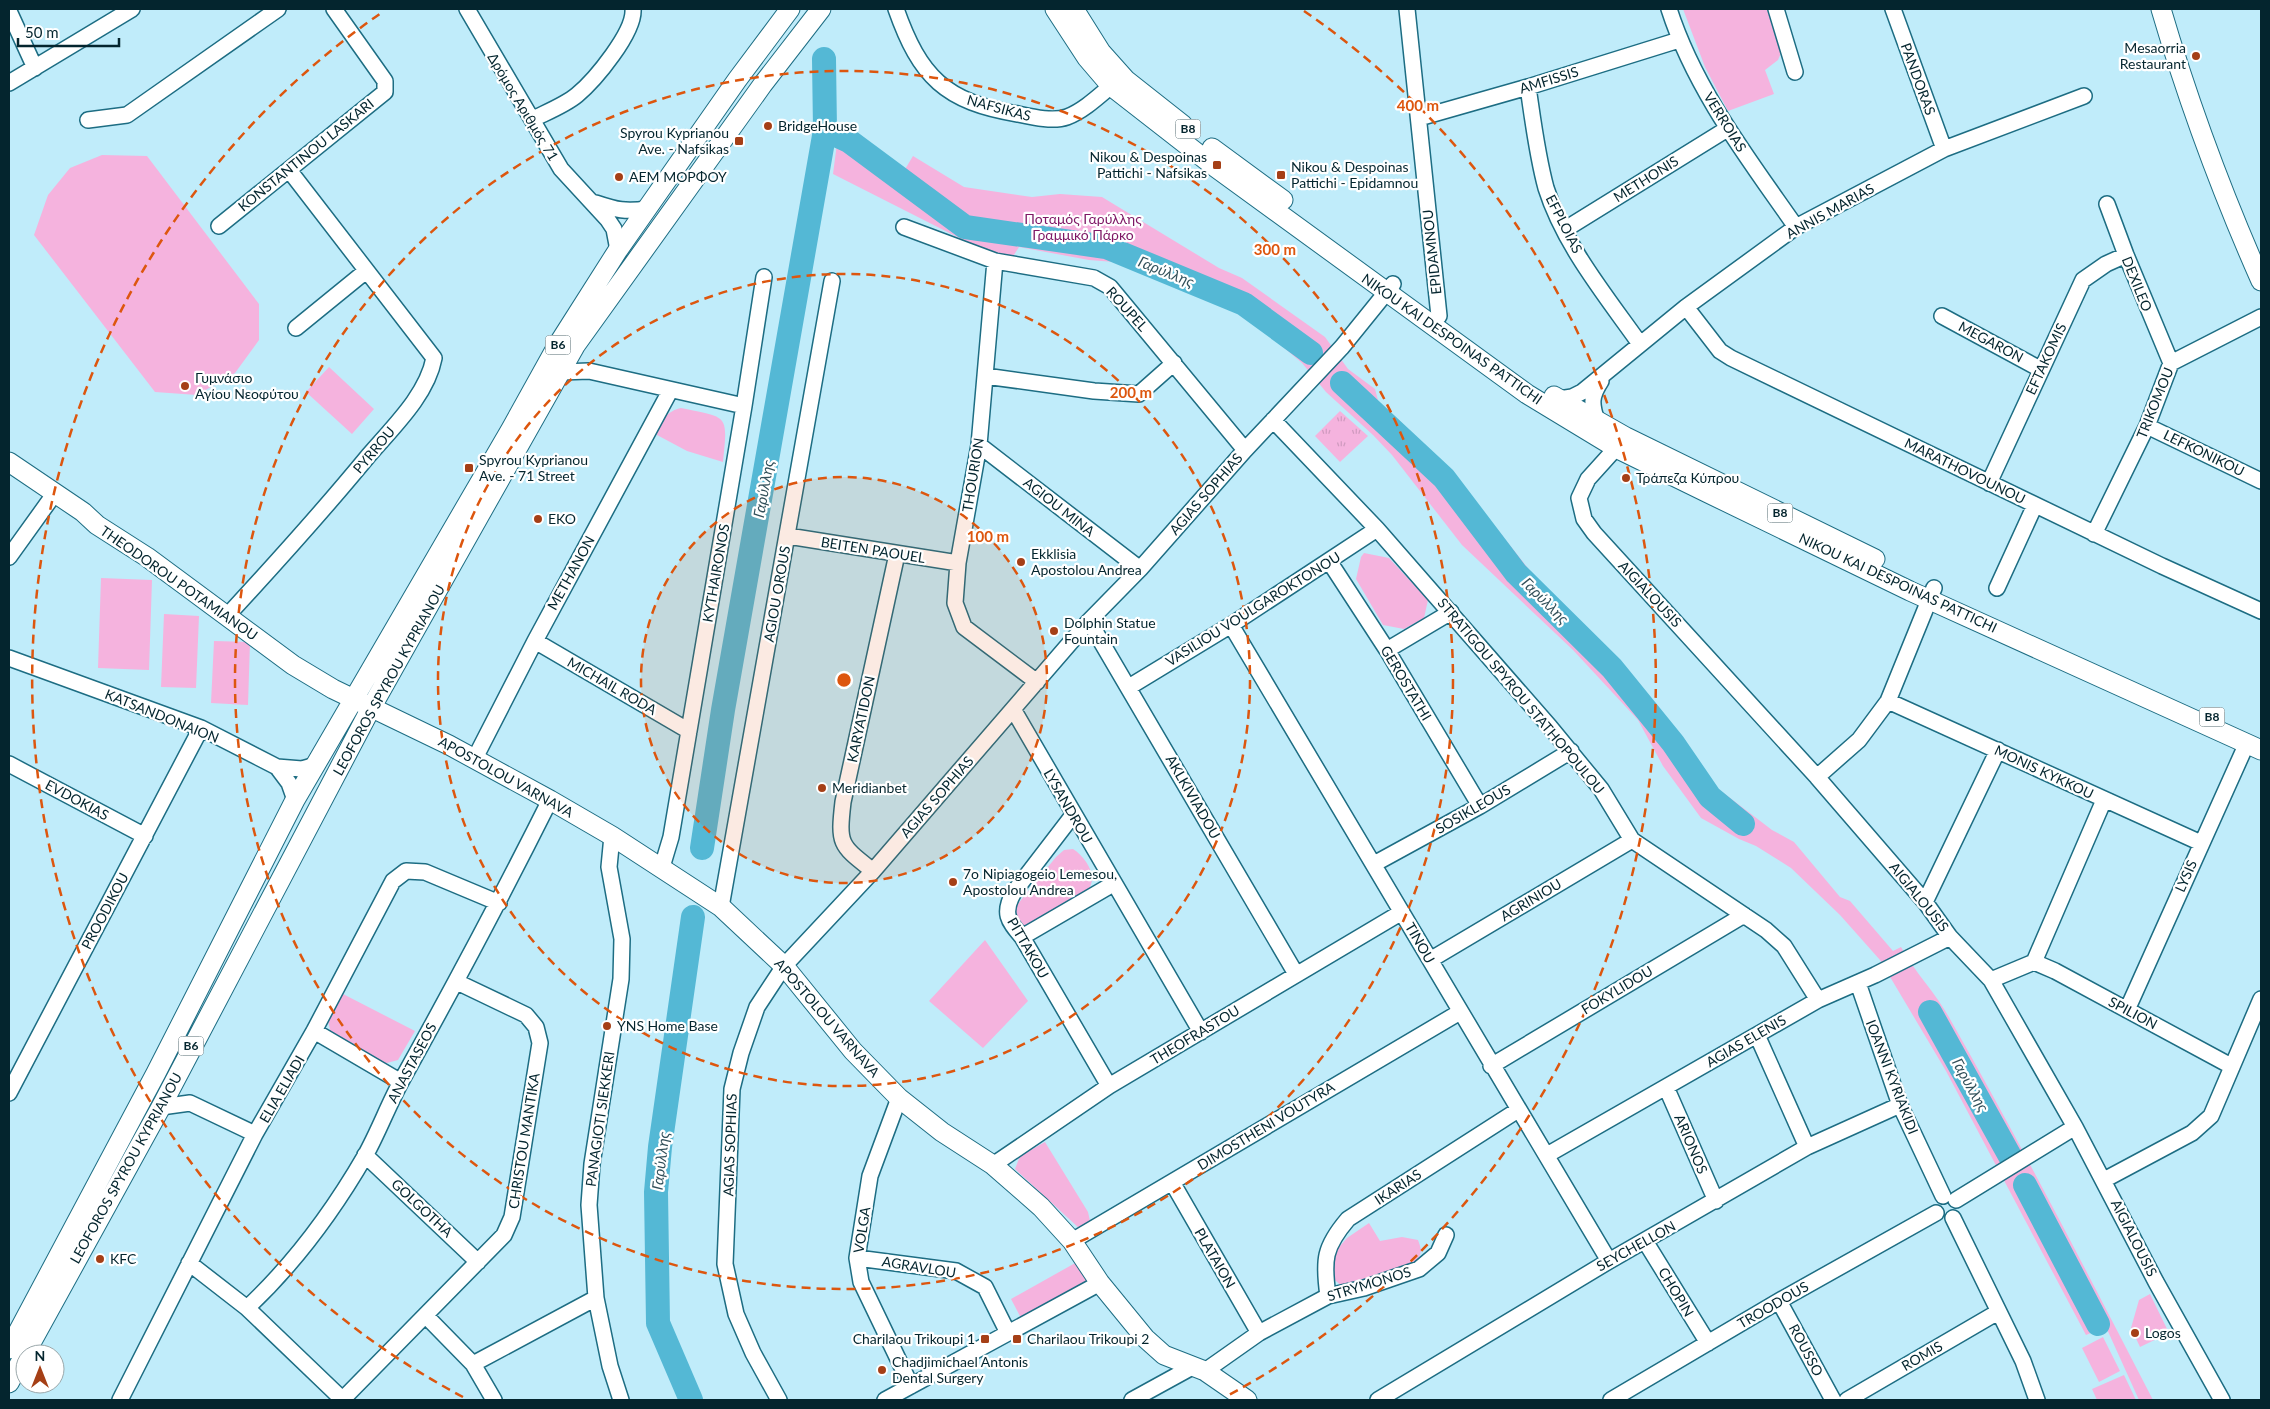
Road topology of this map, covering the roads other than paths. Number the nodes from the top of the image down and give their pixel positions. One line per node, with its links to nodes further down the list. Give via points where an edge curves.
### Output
1 (132, 9): 18 (street)
2 (278, 9): 26 (street, via 127,115)
3 (334, 9): 29 (street, KONSTANTINOU LASKARI, via 386,81 385,92)
4 (467, 9): 25 (street, Δρόμος Αριθμός 71)
5 (633, 9): 25 (street, via 629,25 595,77 576,96)
6 (790, 9): 32 (main road, LEOFOROS SPYROU KYPRIANOU / B6)
7 (821, 9): 51 (main road, LEOFOROS SPYROU KYPRIANOU / B6, via 758,91)
8 (896, 9): 21 (street, NAFSIKAS, via 917,58 949,92 965,100 1039,118 1066,118)
9 (1055, 9): 21 (main road, NIKOU KAI DESPOINAS PATTICHI, via 1087,58)
10 (1074, 9): 44 (main road, NIKOU KAI DESPOINAS PATTICHI / B8, via 1101,52 1126,80)
11 (1407, 9): 24 (street, EPIDAMNOU)
12 (1669, 9): 17 (street, VERROIAS)
13 (1776, 9): 19 (street)
14 (1893, 9): 28 (street, PANDORAS)
15 (2161, 9): 43 (main road, via 2176,60 2231,211)
16 (9, 11): 18 (street)
17 (1679, 40): 22 (street, AMFISSIS); 27 (street, VERROIAS)
18 (36, 68): 20 (street)
19 (1795, 72)
20 (9, 83)
21 (1111, 86): 44 (main road, NIKOU KAI DESPOINAS PATTICHI)
22 (1528, 87): 24 (street, AMFISSIS); 36 (street, EFPLOIAS, via 1547,189)
23 (2084, 96): 28 (street, ANNIS MARIAS)
24 (1419, 118): 46 (street, EPIDAMNOU)
25 (533, 119): 30 (street, Δρόμος Αριθμός 71, via 561,169)
26 (88, 120)
27 (1727, 129): 35 (street, VERROIAS); 36 (street, METHONIS)
28 (1944, 149): 35 (street, ANNIS MARIAS)
29 (289, 170): 33 (street, KONSTANTINOU LASKARI); 40 (street, PYRROU)
30 (587, 200): 32 (street, Δρόμος Αριθμός 71, via 628,212); 37 (street, Δρόμος Αριθμός 71, via 608,220 614,230)
31 (2107, 204): 38 (street, DEXILEO)
32 (647, 208): 37 (main road, LEOFOROS SPYROU KYPRIANOU / B6)
33 (219, 226)
34 (904, 227): 39 (street, ROUPEL)
35 (1796, 227): 45 (street, ANNIS MARIAS)
36 (1564, 230): 50 (street, EFPLOIAS)
37 (618, 250): 93 (main road, LEOFOROS SPYROU KYPRIANOU / B6, via 557,346)
38 (2126, 255): 53 (street, DEXILEO); 54 (street, EFTAKOMIS, via 2083,280)
39 (995, 260): 52 (street, ROUPEL, via 1094,278 1110,287); 58 (street, THOURION)
40 (366, 271): 49 (street); 85 (street, PYRROU, via 434,358 430,374 402,416 307,531)
41 (764, 277): 61 (street, KYTHAIRONOS)
42 (832, 281): 75 (street, AGIOU OROUS)
43 (2261, 281)
44 (1390, 288): 46 (main road, NIKOU KAI DESPOINAS PATTICHI / B8); 60 (main road, NIKOU KAI DESPOINAS PATTICHI, via 1495,373); 62 (street, AGIAS SOPHIAS, via 1342,347)
45 (1686, 307): 50 (street, ANNIS MARIAS); 70 (street, MARATHOVOUNOU, via 1716,346 1731,358)
46 (1439, 316): 60 (main road, NIKOU KAI DESPOINAS PATTICHI / B8, via 1507,367)
47 (1942, 316): 54 (street, MEGARON)
48 (2261, 317): 53 (street, TRIKOMOU)
49 (296, 328)
50 (1640, 344): 57 (street, ANNIS MARIAS)
51 (575, 346): 55 (street, via 579,359); 56 (main road, LEOFOROS SPYROU KYPRIANOU / B6)
52 (1174, 363): 58 (street, via 1139,394); 67 (street, ROUPEL)
53 (2171, 363): 64 (street, TRIKOMOU)
54 (2040, 369): 70 (street, EFTAKOMIS)
55 (589, 371): 56 (street); 59 (street)
56 (561, 372): 95 (main road, LEOFOROS SPYROU KYPRIANOU / B6)
57 (1604, 375): 60 (street, ANNIS MARIAS); 63 (street, ANNIS MARIAS, via 1593,393)
58 (985, 376): 65 (street, THOURION)
59 (670, 391): 61 (street); 88 (street, METHANON)
60 (1567, 405): 63 (main road, NIKOU KAI DESPOINAS PATTICHI / B8); 66 (main road, NIKOU KAI DESPOINAS PATTICHI)
61 (744, 406): 98 (street, KYTHAIRONOS)
62 (1273, 420): 67 (street, AGIAS SOPHIAS); 73 (street, STRATIGOU SPYROU STATHOPOULOU)
63 (1597, 421): 82 (main road, NIKOU KAI DESPOINAS PATTICHI / B8)
64 (2147, 426): 69 (street, LEFKONIKOU); 74 (street, TRIKOMOU)
65 (979, 445): 79 (street, THOURION); 80 (street, AGIOU MINA)
66 (1616, 448): 82 (main road, NIKOU KAI DESPOINAS PATTICHI); 106 (street, AIGIALOUSIS, via 1588,479 1579,498 1584,519)
67 (1245, 450): 80 (street, AGIAS SOPHIAS)
68 (9, 462): 71 (main road, THEODOROU POTAMIANOU)
69 (2261, 481)
70 (1989, 483): 72 (street, MARATHOVOUNOU)
71 (55, 492): 77 (street); 85 (main road, THEODOROU POTAMIANOU)
72 (2035, 505): 74 (street, MARATHOVOUNOU); 81 (street)
73 (1377, 530): 78 (street, VASILIOU VOULGAROKTONOU); 84 (street, STRATIGOU SPYROU STATHOPOULOU)
74 (2094, 534): 83 (street, MARATHOVOUNOU)
75 (788, 536): 76 (street, BEITEN PAOUEL); 122 (street, AGIOU OROUS)
76 (897, 554): 79 (street, BEITEN PAOUEL); 118 (street, KARYATIDON, via 843,802 840,830 848,852)
77 (9, 557)
78 (1329, 561): 87 (street, VASILIOU VOULGAROKTONOU); 89 (street, GEROSTATHI)
79 (958, 563): 91 (street, THOURION, via 955,603 964,627)
80 (1140, 569): 86 (street, AGIAS SOPHIAS)
81 (1997, 588)
82 (1932, 594): 94 (street); 99 (main road, NIKOU KAI DESPOINAS PATTICHI / B8)
83 (2261, 611)
84 (1451, 612): 89 (street); 101 (street, STRATIGOU SPYROU STATHOPOULOU)
85 (227, 616): 93 (main road, THEODOROU POTAMIANOU, via 293,665)
86 (1089, 621): 91 (street, AGIAS SOPHIAS); 92 (street, AKLKIVIADOU)
87 (1231, 624): 92 (street, VASILIOU VOULGAROKTONOU); 116 (street, TINOU)
88 (535, 641): 98 (street, MICHAIL RODA); 102 (street, METHANON)
89 (1387, 650): 110 (street, GEROSTATHI)
90 (9, 658): 97 (street, KATSANDONAION)
91 (1037, 682): 96 (street, AGIAS SOPHIAS)
92 (1129, 687): 130 (street, AKLKIVIADOU)
93 (354, 699): 95 (main road, APOSTOLOU VARNAVA); 104 (main road, LEOFOROS SPYROU KYPRIANOU / B6)
94 (1888, 701): 100 (street, MONIS KYKKOU); 106 (street, via 1859,740)
95 (371, 708): 102 (main road, APOSTOLOU VARNAVA); 143 (main road, LEOFOROS SPYROU KYPRIANOU / B6)
96 (1013, 709): 111 (street, LYSANDROU); 118 (street, AGIAS SOPHIAS)
97 (200, 728): 105 (street, KATSANDONAION); 112 (street, PROODIKOU)
98 (688, 731): 117 (street, KYTHAIRONOS, via 671,837)
99 (2256, 744): 115 (street, LYSIS)
100 (1998, 750): 109 (street, MONIS KYKKOU); 120 (street)
101 (1571, 751): 110 (street, SOSIKLEOUS); 114 (street, STRATIGOU SPYROU STATHOPOULOU, via 1601,789)
102 (474, 758): 108 (main road, APOSTOLOU VARNAVA)
103 (9, 764): 112 (street, EVDOKIAS)
104 (316, 765): 105 (street, via 302,769); 107 (main road, LEOFOROS SPYROU KYPRIANOU / B6)
105 (277, 767): 107 (street, KATSANDONAION, via 289,783)
106 (1817, 777): 120 (street, AIGIALOUSIS)
107 (295, 800): 181 (main road, LEOFOROS SPYROU KYPRIANOU / B6, via 151,1082)
108 (550, 800): 113 (main road, APOSTOLOU VARNAVA); 121 (street, ANASTASEOS)
109 (2104, 800): 115 (street, MONIS KYKKOU); 128 (street)
110 (1480, 806): 116 (street, SOSIKLEOUS)
111 (1073, 815): 119 (street, LYSANDROU); 125 (street, PITTAKOU, via 1007,903 1008,918)
112 (145, 836): 147 (street, PROODIKOU)
113 (612, 836): 117 (main road, APOSTOLOU VARNAVA); 174 (street, PANAGIOTI SIEKKERI, via 609,867 622,939 622,963 590,1188)
114 (1632, 840): 124 (street, STRATIGOU SPYROU STATHOPOULOU); 127 (street, AGRINIOU)
115 (2201, 843): 136 (street, LYSIS)
116 (1374, 864): 123 (street, TINOU)
117 (662, 867): 122 (main road, APOSTOLOU VARNAVA)
118 (873, 871): 129 (street, AGIAS SOPHIAS)
119 (1113, 884): 125 (street); 139 (street, LYSANDROU)
120 (1925, 902): 126 (street, AIGIALOUSIS)
121 (498, 903): 132 (street, ANASTASEOS); 138 (street, ELIA ELIADI, via 425,872 406,871 394,881)
122 (720, 907): 129 (main road, APOSTOLOU VARNAVA)
123 (1402, 912): 127 (street, TINOU); 130 (street, THEOFRASTOU)
124 (1744, 915): 135 (street, STRATIGOU SPYROU STATHOPOULOU, via 1784,946); 141 (street, FOKYLIDOU)
125 (1022, 937): 145 (street, PITTAKOU)
126 (1950, 937): 131 (street, AIGIALOUSIS); 133 (street, AGIAS ELENIS)
127 (1430, 960): 137 (street, TINOU)
128 (2034, 962): 131 (street); 136 (street, SPILION)
129 (784, 966): 148 (main road, APOSTOLOU VARNAVA, via 853,1051); 191 (street, AGIAS SOPHIAS, via 757,1006 732,1089 725,1264 736,1314)
130 (1296, 974): 139 (street, THEOFRASTOU)
131 (1990, 980): 153 (street, AIGIALOUSIS)
132 (457, 982): 144 (street, ANASTASEOS); 170 (street, CHRISTOU MANTIKA, via 526,1015 536,1027 540,1043 512,1217 504,1235)
133 (1858, 983): 135 (street, AGIAS ELENIS); 150 (street, IOANNI KYRIAKIDI)
134 (2261, 999): 142 (street)
135 (1818, 1000): 140 (street, AGIAS ELENIS)
136 (2127, 1010): 142 (street, SPILION)
137 (1460, 1012): 141 (street, TINOU); 160 (street, DIMOSTHENI VOUTYRA)
138 (314, 1031): 144 (street); 154 (street, ELIA ELIADI)
139 (1201, 1032): 145 (street, THEOFRASTOU)
140 (1757, 1035): 146 (street, AGIAS ELENIS); 155 (street)
141 (1491, 1066): 152 (street, TINOU)
142 (2231, 1066): 159 (street, via 2211,1116 2192,1133)
143 (177, 1074): 149 (street); 151 (main road, LEOFOROS SPYROU KYPRIANOU / B6)
144 (401, 1082): 156 (street, ANASTASEOS)
145 (1109, 1086): 158 (street, THEOFRASTOU)
146 (1666, 1087): 157 (street, AGIAS ELENIS); 162 (street, ARIONOS)
147 (9, 1092)
148 (899, 1098): 158 (main road, APOSTOLOU VARNAVA, via 942,1132); 168 (street, VOLGA, via 870,1176)
149 (190, 1102): 151 (street); 154 (street)
150 (1900, 1105): 155 (street, SEYCHELLON); 161 (street, IOANNI KYRIAKIDI)
151 (161, 1107): 185 (main road, LEOFOROS SPYROU KYPRIANOU / B6)
152 (1518, 1110): 157 (street, TINOU); 173 (street, IKARIAS, via 1348,1219 1333,1237 1324,1266)
153 (2075, 1127): 159 (street, AIGIALOUSIS); 161 (street, via 1993,1178)
154 (255, 1134): 171 (street, ELIA ELIADI)
155 (1807, 1147): 162 (street, SEYCHELLON)
156 (365, 1155): 170 (street, GOLGOTHA); 176 (street, ANASTASEOS, via 325,1221 276,1281)
157 (1547, 1155): 169 (street, TINOU)
158 (993, 1165): 166 (main road, APOSTOLOU VARNAVA, via 1041,1207)
159 (2104, 1180): 200 (street, AIGIALOUSIS)
160 (1172, 1182): 166 (street, DIMOSTHENI VOUTYRA); 180 (street, PLATAION)
161 (1950, 1198): 163 (street, via 1937,1201); 164 (street, via 1958,1212)
162 (1716, 1201): 167 (street, SEYCHELLON)
163 (1936, 1213): 164 (street, via 1945,1220); 175 (street, TROODOUS)
164 (1953, 1218): 177 (street)
165 (1446, 1235): 173 (street, STRYMONOS, via 1438,1253 1419,1268 1364,1288)
166 (1072, 1241): 172 (main road, APOSTOLOU VARNAVA)
167 (1645, 1241): 169 (street, SEYCHELLON); 182 (street, CHOPIN)
168 (857, 1258): 179 (street, AGRAVLOU, via 956,1270 986,1286); 186 (street, VOLGA, via 861,1282)
169 (1609, 1261): 195 (street, SEYCHELLON)
170 (478, 1262): 178 (street, CHRISTOU MANTIKA)
171 (189, 1263): 176 (street); 187 (street, ELIA ELIADI)
172 (1100, 1283): 179 (street); 184 (main road, APOSTOLOU VARNAVA, via 1145,1338 1164,1355)
173 (1328, 1296): 180 (street, STRYMONOS)
174 (596, 1298): 183 (street); 190 (street, PANAGIOTI SIEKKERI, via 610,1366)
175 (1779, 1301): 182 (street, TROODOUS); 197 (street, ROUSSO)
176 (247, 1308): 188 (street)
177 (1998, 1312): 198 (street, ROMIS); 199 (street, via 2023,1361)
178 (426, 1316): 183 (street); 188 (street, CHRISTOU MANTIKA)
179 (1008, 1333): 186 (street)
180 (1259, 1333): 184 (street, STRYMONOS)
181 (11, 1340)
182 (1708, 1343): 196 (street, TROODOUS)
183 (473, 1364): 189 (street)
184 (1199, 1368): 193 (street, STRYMONOS); 194 (main road, APOSTOLOU VARNAVA)
185 (9, 1383)
186 (911, 1386): 192 (street)
187 (120, 1400)
188 (342, 1400)
189 (494, 1400)
190 (622, 1400)
191 (779, 1400)
192 (885, 1400)
193 (1132, 1400)
194 (1247, 1400)
195 (1378, 1400)
196 (1611, 1400)
197 (1833, 1400)
198 (1847, 1400)
199 (2037, 1400)
200 (2222, 1400)

